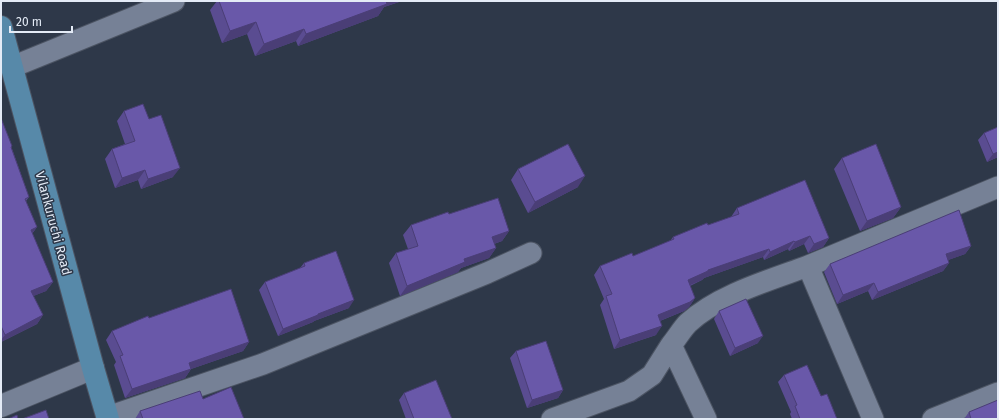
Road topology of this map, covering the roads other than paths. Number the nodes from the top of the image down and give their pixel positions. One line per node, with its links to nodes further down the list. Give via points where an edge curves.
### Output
1 (174, 1): 3 (street)
2 (1, 27): 3 (main road, Vilankuruchi Road)
3 (12, 67): 8 (main road, Vilankuruchi Road)
4 (998, 187): 6 (street)
5 (531, 253): 11 (street, via 467,282 263,364)
6 (808, 266): 7 (street, via 739,292 709,308 688,323); 14 (street)
7 (671, 345): 12 (street, via 652,375 629,391); 13 (street)
8 (93, 368): 10 (street); 11 (main road, Vilankuruchi Road)
9 (998, 393): 15 (street)
10 (1, 406)
11 (108, 418)
12 (552, 419)
13 (706, 419)
14 (873, 419)
15 (933, 419)

